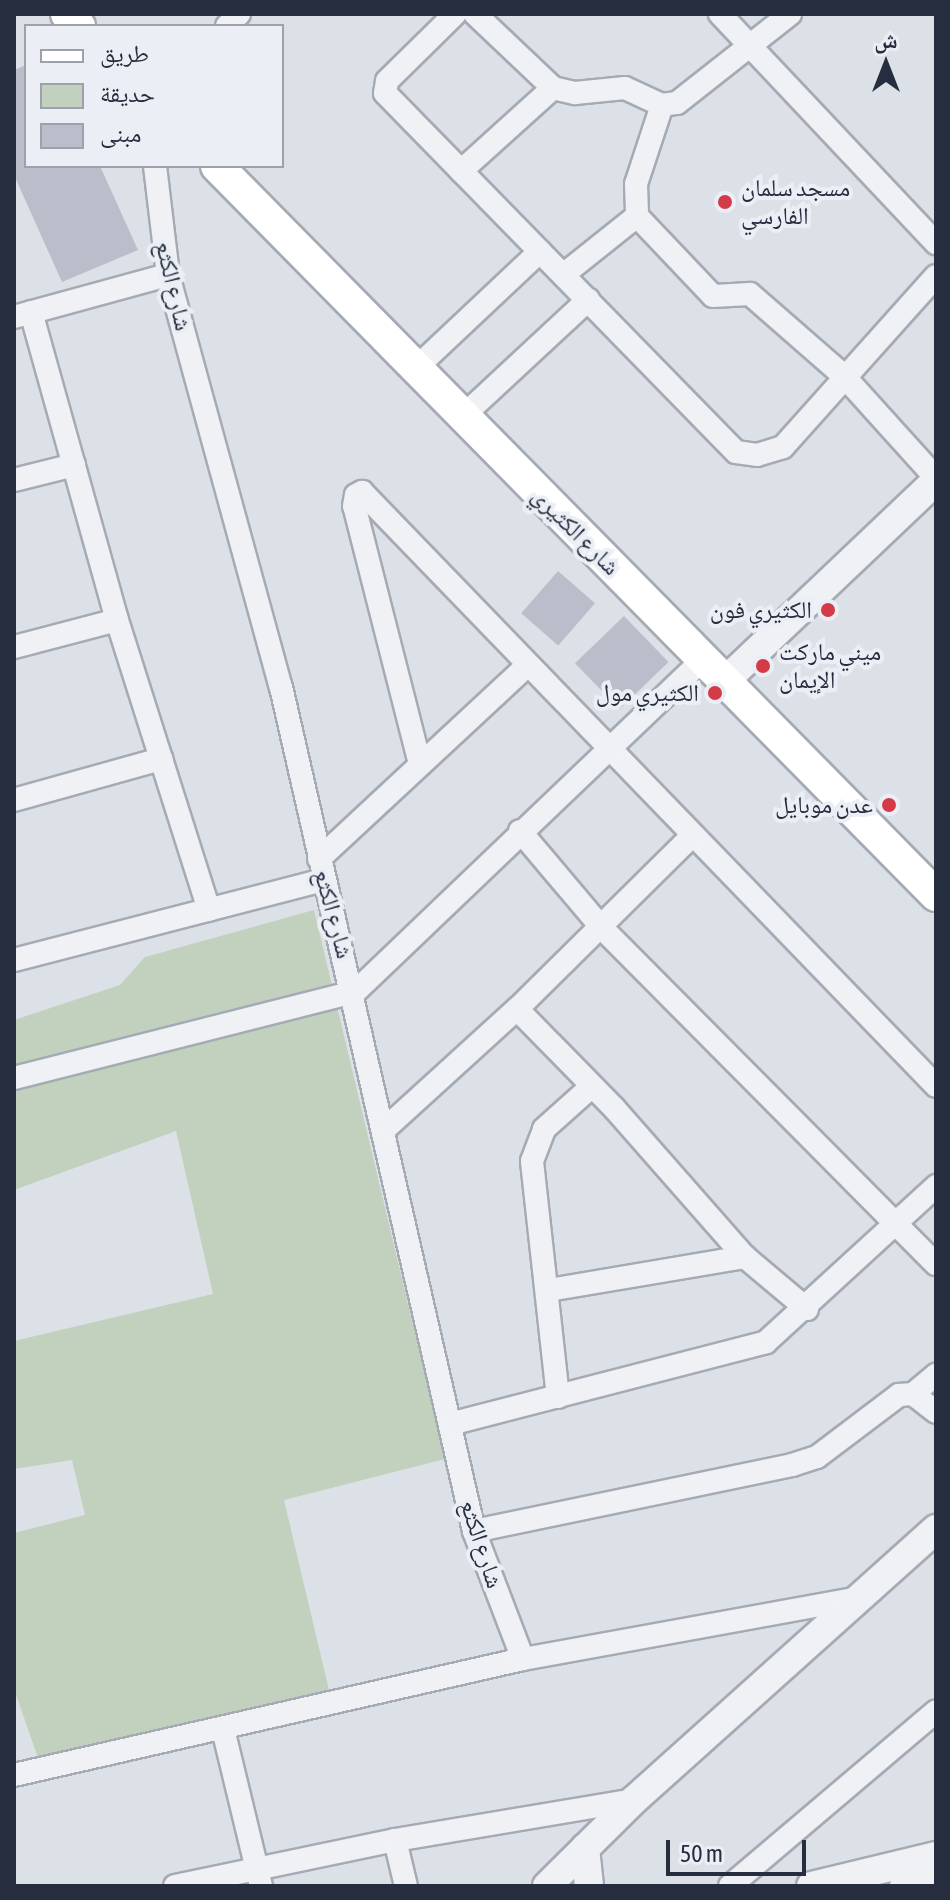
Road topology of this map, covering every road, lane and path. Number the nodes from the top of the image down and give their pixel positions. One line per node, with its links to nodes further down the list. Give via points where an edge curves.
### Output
1 (455, 14): 10 (street, via 385,86 385,93)
2 (475, 14): 6 (street)
3 (720, 14): 5 (street)
4 (790, 14): 5 (street)
5 (753, 48): 7 (street, via 677,103); 12 (street)
6 (553, 88): 7 (street, via 575,93 625,88); 10 (street)
7 (662, 105): 11 (street, via 636,184)
8 (155, 168): 14 (street, شارع الكثع)
9 (219, 168): 19 (main road, شارع الكثيري)
10 (461, 171): 13 (street)
11 (637, 216): 15 (street); 20 (street, via 713,296 750,294)
12 (936, 243)
13 (540, 251): 15 (street); 19 (street)
14 (168, 275): 18 (street); 35 (street, شارع الكثع, via 281,687)
15 (563, 275): 17 (street)
16 (936, 276): 20 (street)
17 (588, 300): 20 (street, via 736,452 757,455 783,447); 21 (street)
18 (22, 314): 22 (street)
19 (416, 368): 21 (main road, شارع الكثيري)
20 (843, 375): 24 (street)
21 (463, 416): 28 (main road, شارع الكثيري)
22 (74, 465): 23 (street); 25 (street)
23 (14, 480)
24 (936, 480): 28 (street)
25 (117, 620): 26 (street); 30 (street)
26 (14, 647)
27 (528, 665): 29 (street); 31 (street); 31 (street, via 371,495 356,495 354,506)
28 (714, 670): 29 (street); 36 (main road, شارع الكثيري)
29 (607, 750): 33 (street); 34 (street)
30 (161, 759): 32 (street); 37 (street)
31 (420, 764): 35 (street)
32 (14, 800)
33 (520, 831): 38 (street); 40 (street)
34 (692, 836): 38 (street); 43 (street)
35 (322, 870): 37 (street); 40 (street, شارع الكثع)
36 (936, 895)
37 (209, 910): 39 (street)
38 (601, 927): 41 (street); 47 (street)
39 (14, 960)
40 (355, 992): 42 (street); 45 (street, شارع الكثع)
41 (517, 1009): 44 (street); 45 (street)
42 (14, 1078)
43 (936, 1086)
44 (591, 1087): 48 (street); 50 (street, via 544,1129 532,1161)
45 (386, 1128): 56 (street, شارع الكثع)
46 (936, 1186): 47 (street)
47 (898, 1223): 49 (street); 51 (street)
48 (745, 1257): 50 (street); 51 (street)
49 (936, 1264)
50 (549, 1290): 54 (street)
51 (807, 1309): 54 (street, via 766,1342 735,1354)
52 (936, 1375): 53 (street)
53 (913, 1394): 55 (street); 58 (street, via 899,1395 817,1457 792,1465)
54 (558, 1397): 56 (street)
55 (936, 1412)
56 (450, 1424): 58 (street, شارع الكثع)
57 (936, 1529): 59 (street)
58 (474, 1531): 60 (street, شارع الكثع)
59 (854, 1599): 60 (street); 64 (street)
60 (523, 1659): 62 (street)
61 (936, 1711): 73 (street)
62 (223, 1729): 63 (street); 68 (street)
63 (14, 1775)
64 (634, 1800): 65 (street); 66 (street)
65 (395, 1840): 68 (street); 70 (street)
66 (585, 1848): 71 (street); 72 (street)
67 (931, 1860): 74 (street); 75 (street)
68 (259, 1877): 69 (street)
69 (175, 1886)
70 (406, 1886)
71 (547, 1886)
72 (589, 1886)
73 (730, 1886)
74 (811, 1886)
75 (904, 1886)

